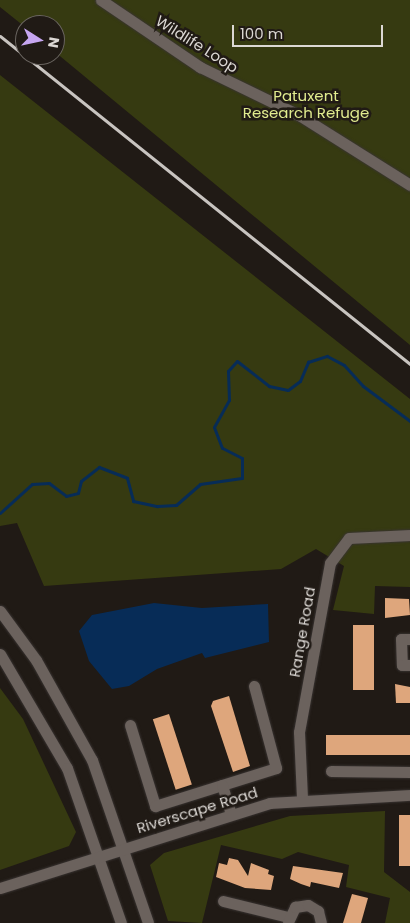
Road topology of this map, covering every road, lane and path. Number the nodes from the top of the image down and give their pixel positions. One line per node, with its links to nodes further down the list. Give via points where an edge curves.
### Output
1 (101, 0): 2 (street, Wildlife Loop, via 200,67 299,115)
2 (410, 185)
3 (410, 535): 14 (street, Range Road, via 349,538 330,564 299,732)
4 (0, 612): 16 (street, via 69,713 92,760)
5 (410, 639): 7 (street, via 402,639 402,665)
6 (0, 654): 17 (street, via 63,760)
7 (410, 665)
8 (254, 686): 12 (street, via 276,768)
9 (130, 725): 12 (street, via 155,806)
10 (331, 771): 11 (street)
11 (410, 772)
12 (222, 785): 15 (street)
13 (410, 794): 14 (street, Riverscape Road)
14 (302, 798): 15 (street, Riverscape Road)
15 (231, 814): 16 (street, Riverscape Road)
16 (126, 848): 17 (street, Riverscape Road); 22 (street)
17 (101, 856): 18 (street, Riverscape Road); 21 (street)
18 (0, 888)
19 (223, 901): 20 (street)
20 (288, 920): 23 (street, via 295,907 308,904 318,912)
21 (121, 923)
22 (148, 923)
23 (321, 923)

